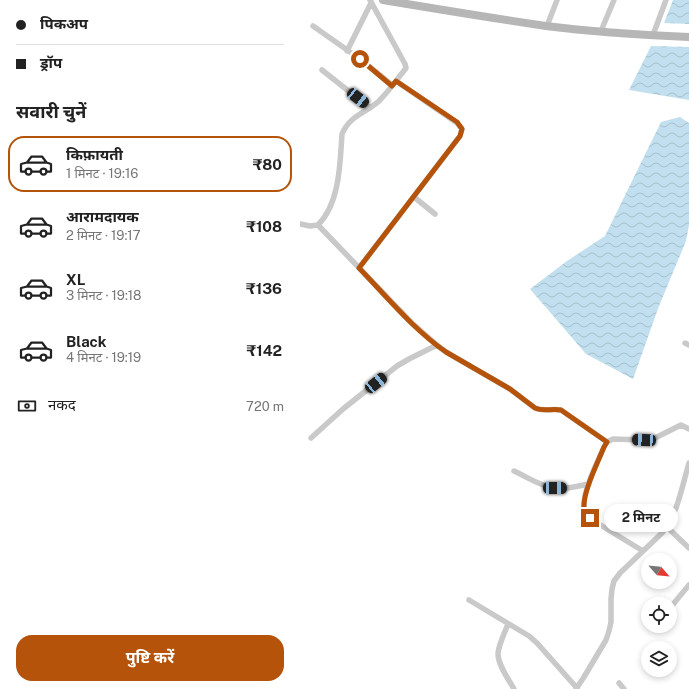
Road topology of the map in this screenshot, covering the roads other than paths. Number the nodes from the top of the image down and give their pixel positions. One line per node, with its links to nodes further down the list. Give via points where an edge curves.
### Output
1 (383, 0): 7 (main road)
2 (558, 0): 7 (street)
3 (614, 0): 8 (street)
4 (666, 0): 9 (street)
5 (370, 2): 11 (street); 13 (street, via 405,64 406,68)
6 (313, 26): 11 (street)
7 (547, 26): 8 (main road)
8 (601, 31): 9 (main road)
9 (653, 35): 10 (main road)
10 (689, 37)
11 (347, 51): 13 (street)
12 (322, 70): 14 (street)
13 (394, 83): 14 (street); 15 (street, via 457,122 462,129 460,136)
14 (370, 108): 18 (street, via 345,127 342,134 336,192 326,216)
15 (414, 197): 16 (street); 19 (street)
16 (435, 214)
17 (300, 224): 18 (street)
18 (318, 226): 19 (street)
19 (359, 268): 20 (street)
20 (437, 345): 22 (street, via 392,370); 23 (street, via 510,389 535,408 561,410)
21 (689, 429): 23 (street, via 681,425 652,440 613,439)
22 (311, 438)
23 (607, 442): 26 (street)
24 (689, 463): 27 (street, via 676,507)
25 (514, 471): 26 (street, via 555,488)
26 (589, 484): 29 (street, via 584,507 590,518)
27 (667, 527): 28 (street); 29 (street)
28 (689, 548)
29 (644, 551): 35 (street, via 614,580 611,622 606,640)
30 (689, 585): 32 (street)
31 (469, 600): 33 (street)
32 (677, 600)
33 (508, 624): 35 (street, via 536,642); 36 (street, via 498,655)
34 (619, 683): 37 (street)
35 (576, 688)
36 (514, 689)
37 (624, 689)

